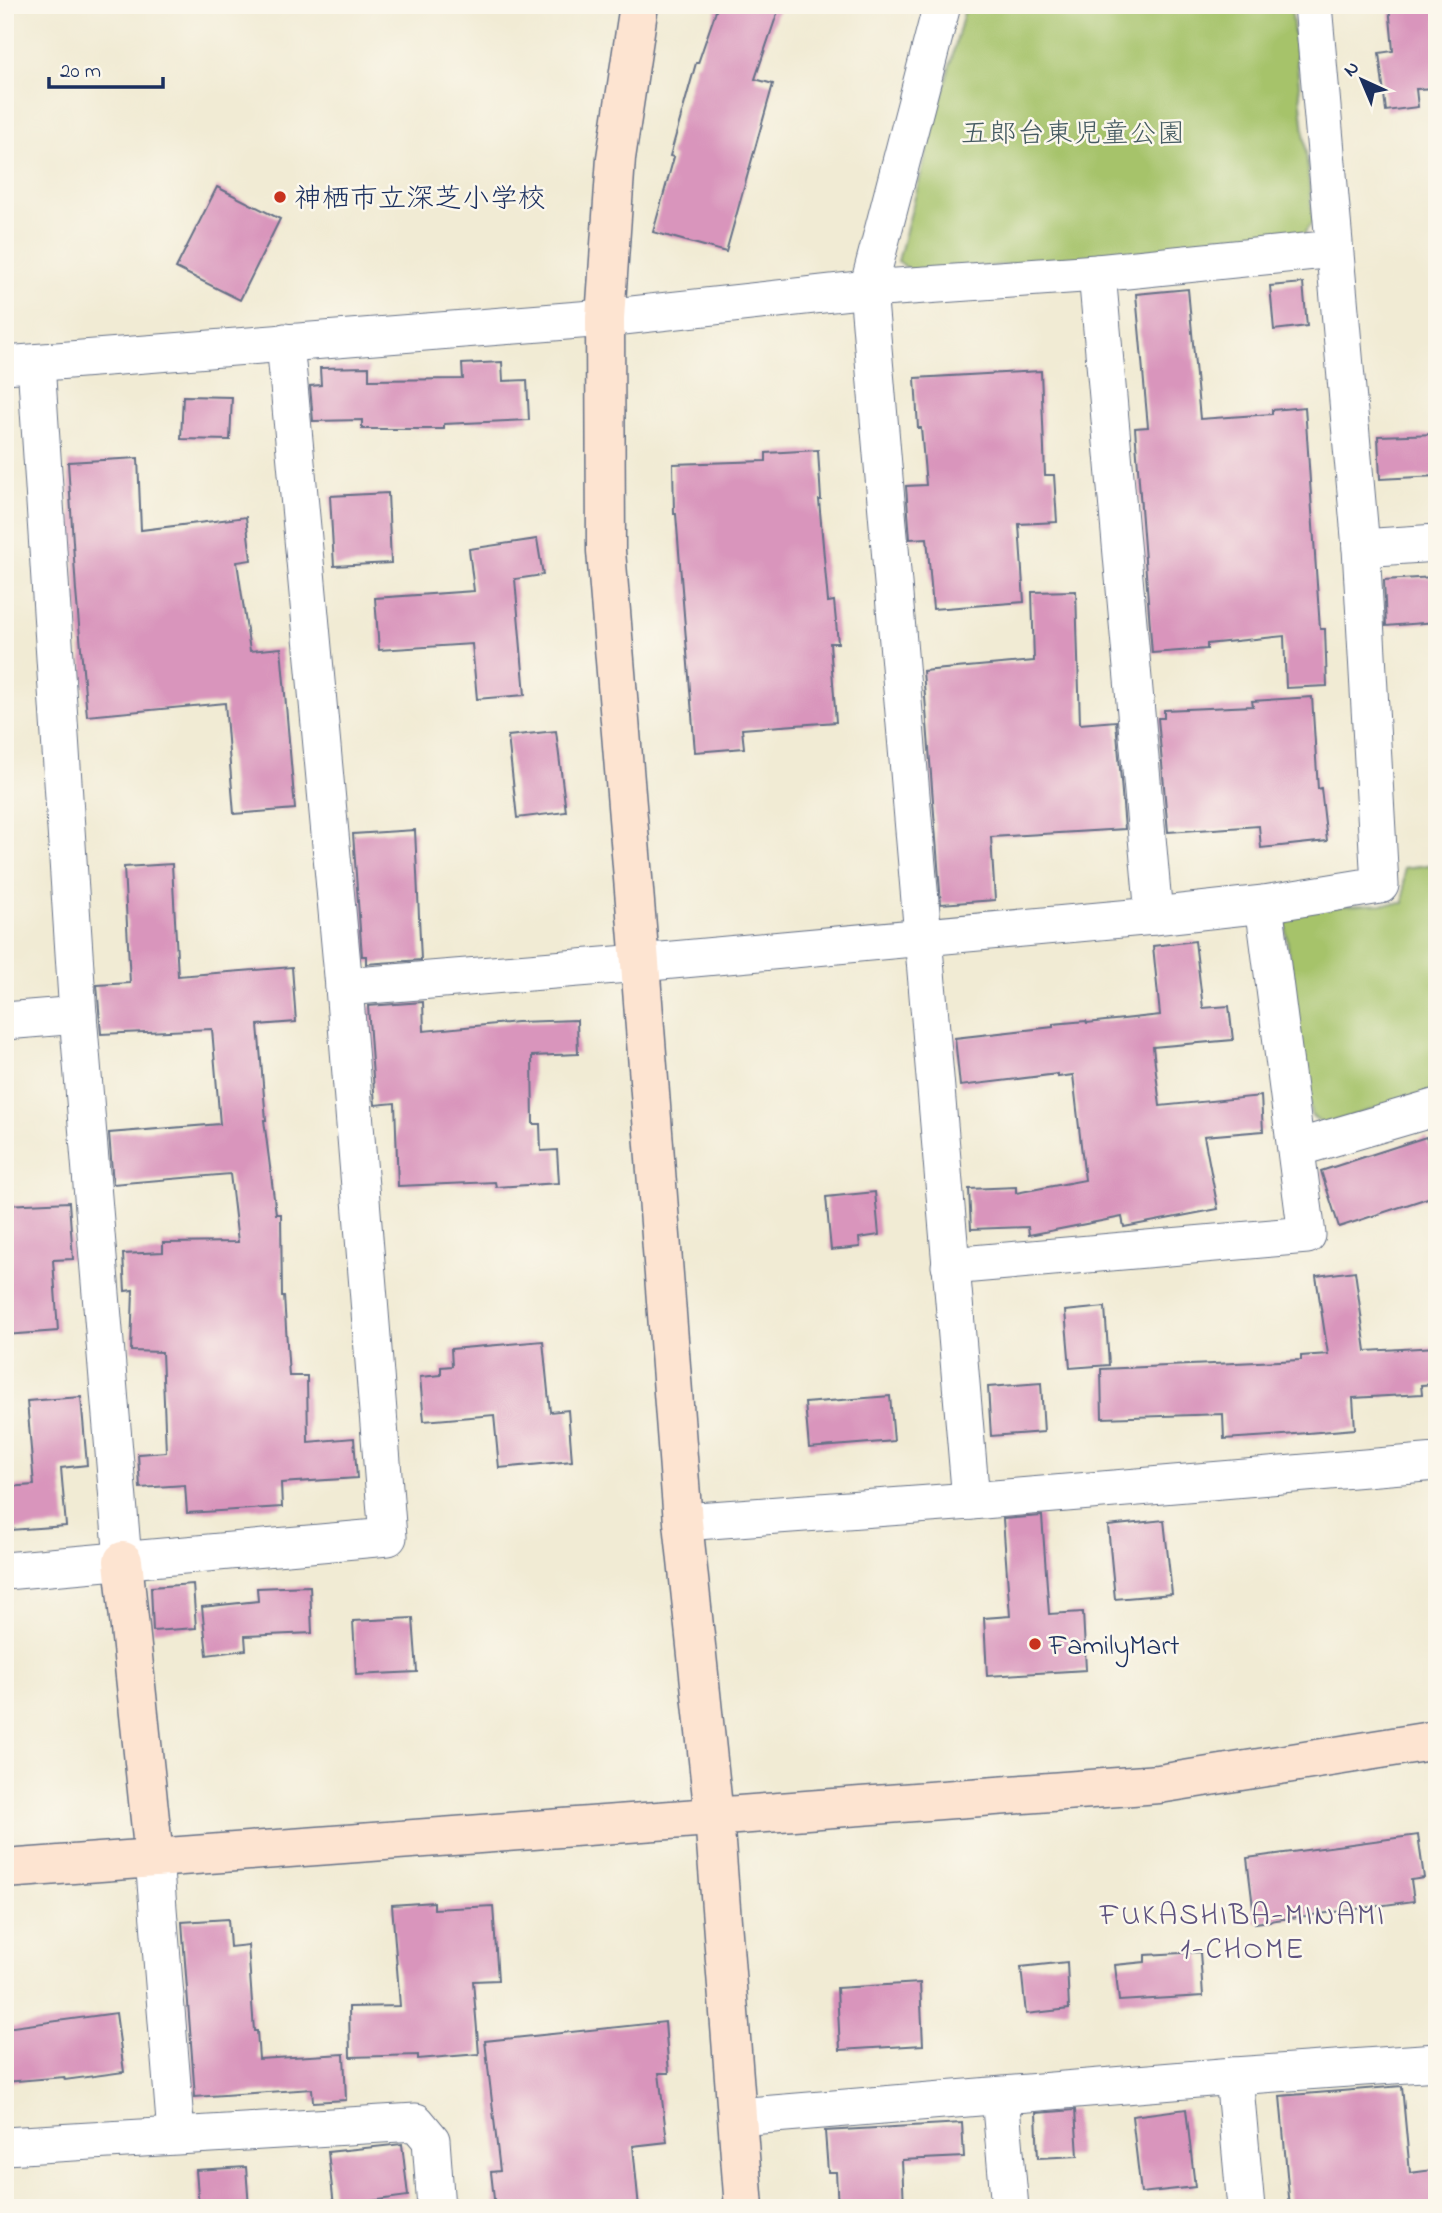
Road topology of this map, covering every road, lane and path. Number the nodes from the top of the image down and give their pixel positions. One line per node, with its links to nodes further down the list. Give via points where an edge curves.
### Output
1 (639, 5): 7 (street, via 617,158)
2 (942, 5): 6 (street)
3 (1313, 5): 4 (street)
4 (1334, 249): 5 (street); 11 (street)
5 (1097, 273): 6 (street); 13 (street)
6 (868, 289): 7 (street); 14 (street)
7 (605, 318): 8 (street); 15 (street, via 606,551)
8 (285, 342): 9 (street); 16 (street)
9 (21, 364): 17 (street)
10 (1437, 542): 11 (street)
11 (1361, 548): 12 (street, via 1380,885)
12 (1264, 904): 13 (street); 20 (street)
13 (1154, 916): 14 (street)
14 (924, 936): 15 (street); 21 (street)
15 (640, 963): 16 (street); 24 (street)
16 (344, 987): 25 (street, via 388,1537)
17 (78, 1015): 18 (street); 25 (street)
18 (5, 1021)
19 (1437, 1107): 20 (street)
20 (1297, 1148): 21 (street, via 1307,1235)
21 (950, 1266): 23 (street)
22 (1437, 1462): 23 (street)
23 (971, 1501): 24 (street)
24 (682, 1522): 28 (street)
25 (123, 1561): 26 (street); 29 (street)
26 (5, 1571)
27 (1437, 1740): 28 (street, via 1159,1784)
28 (714, 1817): 29 (street); 34 (street)
29 (154, 1858): 30 (street); 35 (street)
30 (5, 1869)
31 (1437, 2062): 32 (street)
32 (1234, 2076): 33 (street); 40 (street)
33 (1000, 2096): 34 (street); 39 (street)
34 (737, 2117): 38 (street)
35 (176, 2135): 36 (street); 37 (street, via 416,2122 431,2140)
36 (5, 2146)
37 (436, 2208)
38 (744, 2208)
39 (1010, 2208)
40 (1246, 2208)

